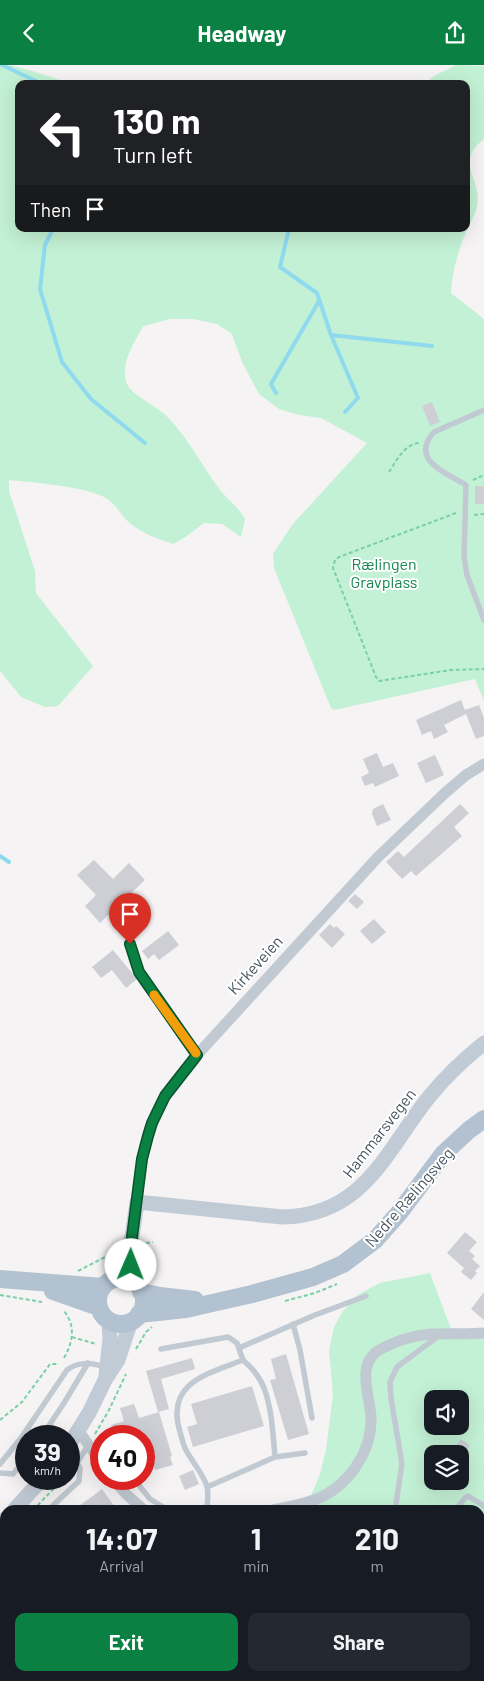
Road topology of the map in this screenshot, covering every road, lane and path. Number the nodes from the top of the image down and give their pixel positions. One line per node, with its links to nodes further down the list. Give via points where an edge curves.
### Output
1 (484, 410): 2 (lane, via 434,433)
2 (426, 443): 3 (path, via 412,444 402,452); 5 (lane, via 427,457 433,465)
3 (388, 473)
4 (484, 475): 5 (path)
5 (466, 485): 6 (lane)
6 (465, 509): 7 (lane, via 467,575); 8 (path, via 339,557 332,568 379,681 419,673)
7 (484, 620)
8 (484, 669)
9 (484, 764): 12 (street, Kirkeveien, via 445,793 378,857)
10 (131, 931): 12 (lane, via 130,944 139,972)
11 (484, 1043): 14 (street, Hammarsvegen, via 430,1095 370,1178 336,1205 305,1215 282,1217)
12 (197, 1055): 14 (street, Kirkeveien, via 170,1089 152,1123 142,1159)
13 (484, 1119): 24 (main road, Nedre Rælingsveg, via 444,1153 386,1228 354,1257 313,1277)
14 (137, 1202): 15 (street, Kirkeveien)
15 (132, 1237): 20 (street, Kirkeveien); 21 (street, Kirkeveien)
16 (111, 1254): 17 (path)
17 (76, 1272)
18 (0, 1279): 19 (main road)
19 (19, 1281): 20 (main road); 27 (main road, via 68,1295)
20 (108, 1283): 21 (main road, via 123,1278); 27 (main road, via 98,1297)
21 (137, 1286): 24 (main road, Nedre Rælingsveg, via 174,1298); 28 (main road, via 143,1303)
22 (0, 1295): 25 (path)
23 (366, 1296): 29 (lane)
24 (215, 1301): 28 (main road, Nedre Rælingsveg)
25 (47, 1303)
26 (61, 1308): 32 (path, via 71,1321)
27 (104, 1314): 28 (main road, via 120,1323); 40 (street, via 110,1339)
28 (135, 1317): 40 (street)
29 (293, 1325): 34 (lane); 41 (lane)
30 (443, 1333): 31 (street); 63 (street, via 412,1336 389,1345 370,1358 366,1369 370,1430 360,1460 344,1480 324,1495); 64 (lane, via 398,1367 390,1382 402,1464)
31 (484, 1333)
32 (72, 1337): 33 (path); 36 (path)
33 (104, 1345)
34 (239, 1348): 35 (lane, via 232,1339 222,1337); 37 (lane)
35 (161, 1349)
36 (64, 1358)
37 (243, 1360): 48 (lane, via 264,1388); 52 (lane, via 191,1384 176,1405 176,1420 185,1449)
38 (88, 1363): 40 (lane); 43 (lane); 49 (lane, via 67,1370)
39 (60, 1364): 42 (path, via 50,1364 22,1402)
40 (112, 1373): 44 (street); 46 (path, via 109,1410)
41 (312, 1418)
42 (0, 1420)
43 (49, 1425)
44 (80, 1429)
45 (80, 1432): 46 (street)
46 (89, 1444): 59 (lane, via 76,1463 80,1469 79,1481)
47 (305, 1453): 48 (lane)
48 (275, 1457): 52 (lane)
49 (0, 1464)
50 (15, 1472): 51 (lane)
51 (0, 1473)
52 (207, 1487): 62 (lane)
53 (32, 1490): 57 (street)
54 (52, 1490): 58 (path)
55 (123, 1490): 60 (street)
56 (143, 1490): 61 (lane)
57 (19, 1505)
58 (38, 1505)
59 (53, 1505)
60 (139, 1505)
61 (160, 1505)
62 (207, 1505)
63 (300, 1505)
64 (397, 1505)
65 (459, 1505): 66 (lane, via 468,1496)
66 (482, 1505)

